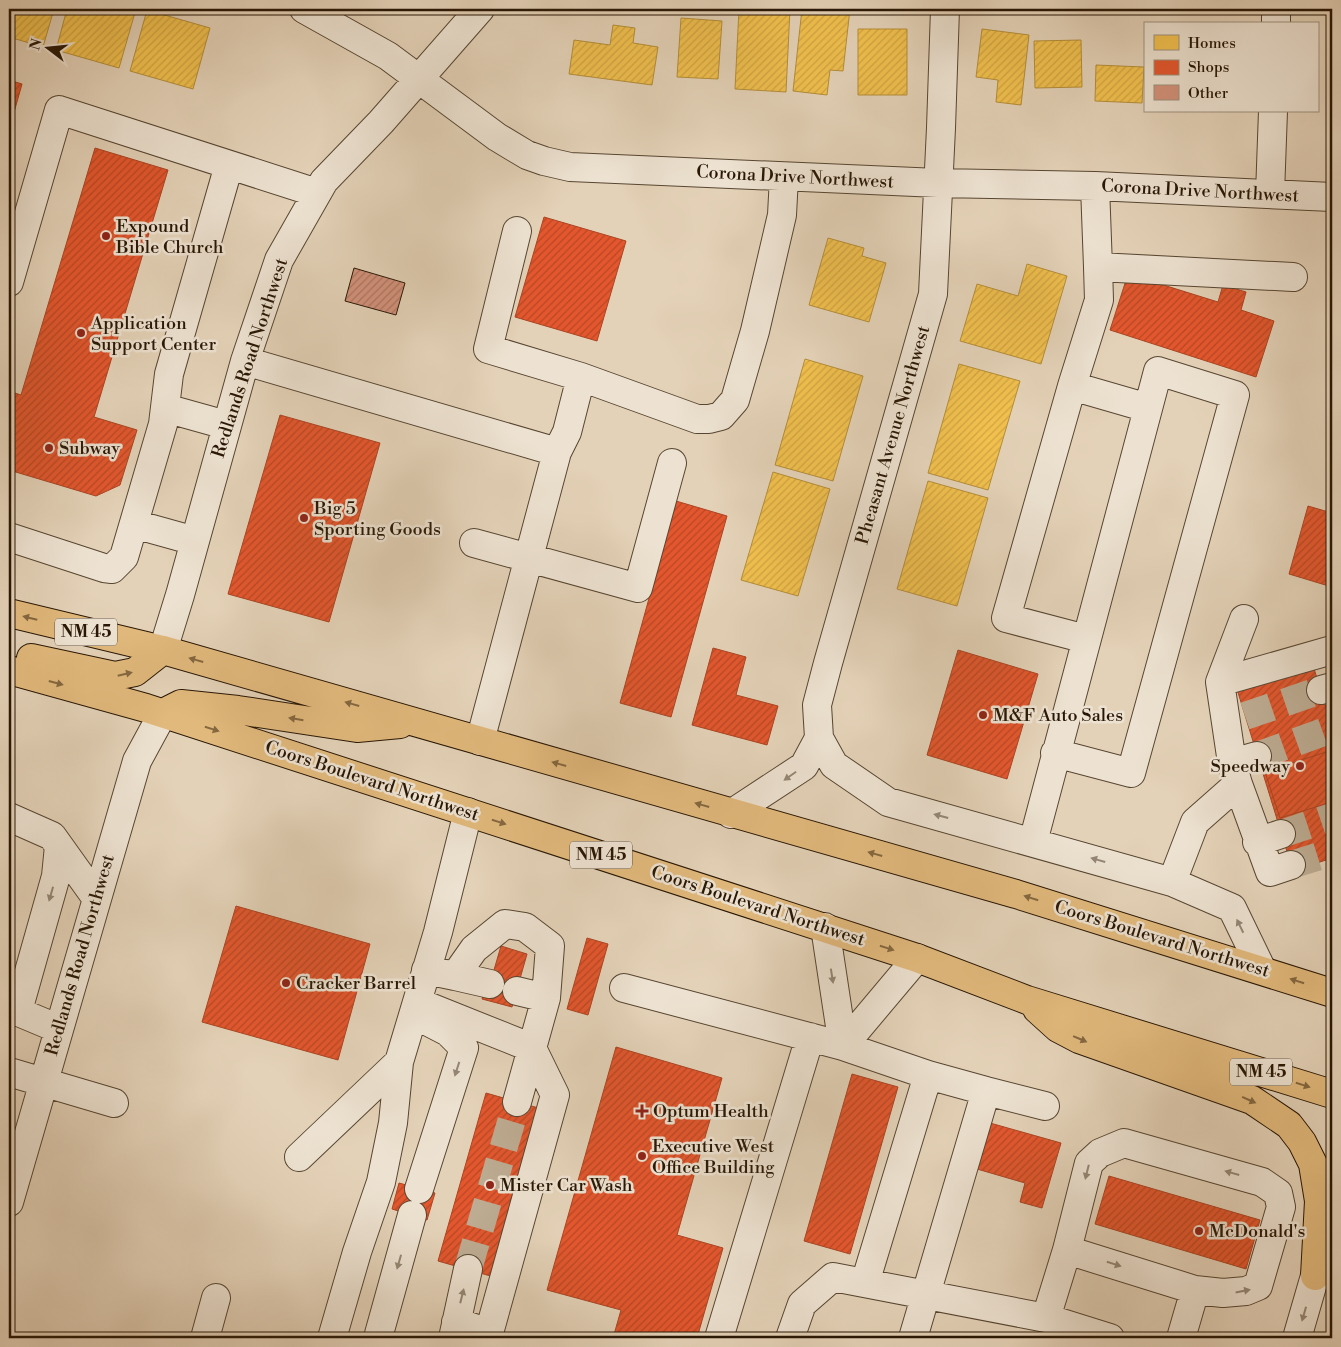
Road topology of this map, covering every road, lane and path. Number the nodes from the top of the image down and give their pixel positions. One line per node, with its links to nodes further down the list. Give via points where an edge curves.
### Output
1 (304, 9): 6 (street, Corona Drive Northwest, via 388,56)
2 (480, 9): 6 (street, Redlands Road Northwest)
3 (945, 9): 10 (street, Pheasant Avenue Northwest)
4 (1276, 9): 5 (street)
5 (1276, 22)
6 (419, 79): 9 (street, Corona Drive Northwest, via 498,137 527,155 544,161 570,167); 12 (street, Redlands Road Northwest, via 324,181)
7 (1272, 112): 13 (street)
8 (229, 165): 12 (street); 18 (street, via 59,110); 22 (street, via 169,374)
9 (784, 176): 10 (street, Corona Drive Northwest); 20 (street, via 782,215 755,331 734,400 721,416 697,418)
10 (938, 183): 11 (street, Corona Drive Northwest); 42 (street, Pheasant Avenue Northwest, via 933,294 817,705)
11 (1095, 186): 13 (street, Corona Drive Northwest); 16 (street)
12 (317, 193): 19 (street, Redlands Road Northwest, via 278,260)
13 (1270, 194): 14 (street, Corona Drive Northwest)
14 (1332, 197)
15 (517, 231): 20 (street, via 488,349)
16 (1098, 267): 17 (street); 21 (street, via 1099,300)
17 (1292, 277)
18 (9, 282)
19 (245, 361): 24 (street, Redlands Road Northwest); 25 (street)
20 (581, 378): 25 (street, via 567,432)
21 (1072, 386): 23 (street); 34 (street, via 1006,618)
22 (165, 408): 24 (street); 27 (street)
23 (1148, 408): 34 (street); 44 (street, via 1158,371 1235,396 1131,773)
24 (226, 425): 29 (street, Redlands Road Northwest)
25 (557, 452): 31 (street)
26 (672, 463): 31 (street, via 638,588)
27 (134, 524): 28 (street, via 124,557 112,568); 29 (street)
28 (9, 537)
29 (195, 541): 35 (street, Redlands Road Northwest)
30 (474, 543): 31 (street)
31 (528, 558): 43 (street)
32 (9, 613): 35 (main road, Coors Boulevard Northwest / NM 45, one-way to 32)
33 (1244, 620): 39 (street)
34 (1086, 639): 44 (street)
35 (163, 650): 37 (main road, one-way to 35, via 115,676 135,672); 41 (main road, Coors Boulevard Northwest / NM 45, one-way to 35)
36 (1332, 650): 39 (street)
37 (9, 653)
38 (9, 670): 40 (main road, Coors Boulevard Northwest / NM 45, one-way to 40)
39 (1220, 682): 45 (street, via 1235,718)
40 (163, 713): 41 (main road, one-way to 40, via 357,728 181,704); 46 (main road, Coors Boulevard Northwest / NM 45, one-way to 46); 53 (street, Redlands Road Northwest, via 136,761)
41 (414, 722): 43 (main road, Coors Boulevard Northwest / NM 45)
42 (819, 738): 47 (street, one-way to 47, via 804,766); 49 (street, one-way to 42, via 888,802 834,765)
43 (480, 741): 47 (main road, Coors Boulevard Northwest / NM 45, one-way to 43)
44 (1056, 752): 49 (street)
45 (1242, 767): 51 (street, via 1269,838 1270,872); 52 (street, via 1196,822)
46 (468, 812): 54 (main road, Coors Boulevard Northwest / NM 45, one-way to 54); 56 (street)
47 (732, 814): 57 (main road, Coors Boulevard Northwest / NM 45, one-way to 47, via 1016,894)
48 (9, 817): 50 (street, via 52,836)
49 (1033, 842): 52 (street, one-way to 49)
50 (59, 846): 53 (street); 65 (street, one-way to 65, via 56,876 21,1000)
51 (1291, 865)
52 (1172, 882): 57 (street, one-way to 52, via 1232,908)
53 (97, 899): 67 (street, Redlands Road Northwest)
54 (825, 928): 55 (main road, Coors Boulevard Northwest / NM 45, one-way to 55); 69 (street, one-way to 69)
55 (917, 958): 64 (main road, Coors Boulevard Northwest / NM 45); 69 (street)
56 (426, 970): 58 (street); 66 (street)
57 (1262, 970): 62 (main road, Coors Boulevard Northwest / NM 45, one-way to 57)
58 (455, 976): 59 (street); 63 (street, via 474,949 505,924 525,927 550,946)
59 (490, 984)
60 (624, 988): 68 (street)
61 (517, 991): 63 (street)
62 (1332, 993)
63 (546, 998): 70 (street)
64 (1027, 1000): 76 (main road, Coors Boulevard Northwest / NM 45, one-way to 76); 87 (main road, one-way to 87, via 1058,1028 1079,1039 1252,1100 1289,1125 1302,1142 1315,1174 1319,1201)
65 (9, 1008): 67 (street)
66 (415, 1008): 70 (street); 71 (street); 81 (street, one-way to 81, via 464,1048)
67 (59, 1029): 74 (street, Redlands Road Northwest)
68 (810, 1037): 69 (street); 98 (street)
69 (843, 1046): 73 (street)
70 (532, 1048): 77 (street); 94 (street, via 555,1094)
71 (399, 1062): 80 (street); 96 (street, via 393,1123 381,1182)
72 (9, 1072): 74 (street)
73 (928, 1075): 75 (street); 88 (street)
74 (43, 1082): 78 (street); 82 (street, Redlands Road Northwest)
75 (986, 1091): 79 (street); 90 (street)
76 (1332, 1094)
77 (517, 1102)
78 (114, 1104)
79 (1045, 1106)
80 (299, 1157)
81 (420, 1188)
82 (9, 1202)
83 (412, 1215): 97 (street, one-way to 97, via 378,1334)
84 (1332, 1217): 87 (street)
85 (1067, 1250): 89 (street, one-way to 89); 89 (street, one-way to 85, via 1223,1294 1258,1286 1281,1207 1278,1194 1262,1182 1124,1143 1100,1153 1089,1163); 92 (street)
86 (468, 1269): 93 (street, one-way to 86)
87 (1315, 1276): 103 (street, one-way to 103)
88 (865, 1283): 90 (street); 99 (street, via 833,1277 802,1304)
89 (1195, 1290): 102 (street)
90 (927, 1295): 92 (street); 100 (street)
91 (216, 1298): 95 (street)
92 (1046, 1318): 101 (street)
93 (454, 1330): 94 (street)
94 (488, 1335)
95 (206, 1338)
96 (332, 1338)
97 (380, 1338)
98 (719, 1338)
99 (790, 1338)
100 (913, 1338)
101 (1110, 1338)
102 (1181, 1338)
103 (1296, 1338)

